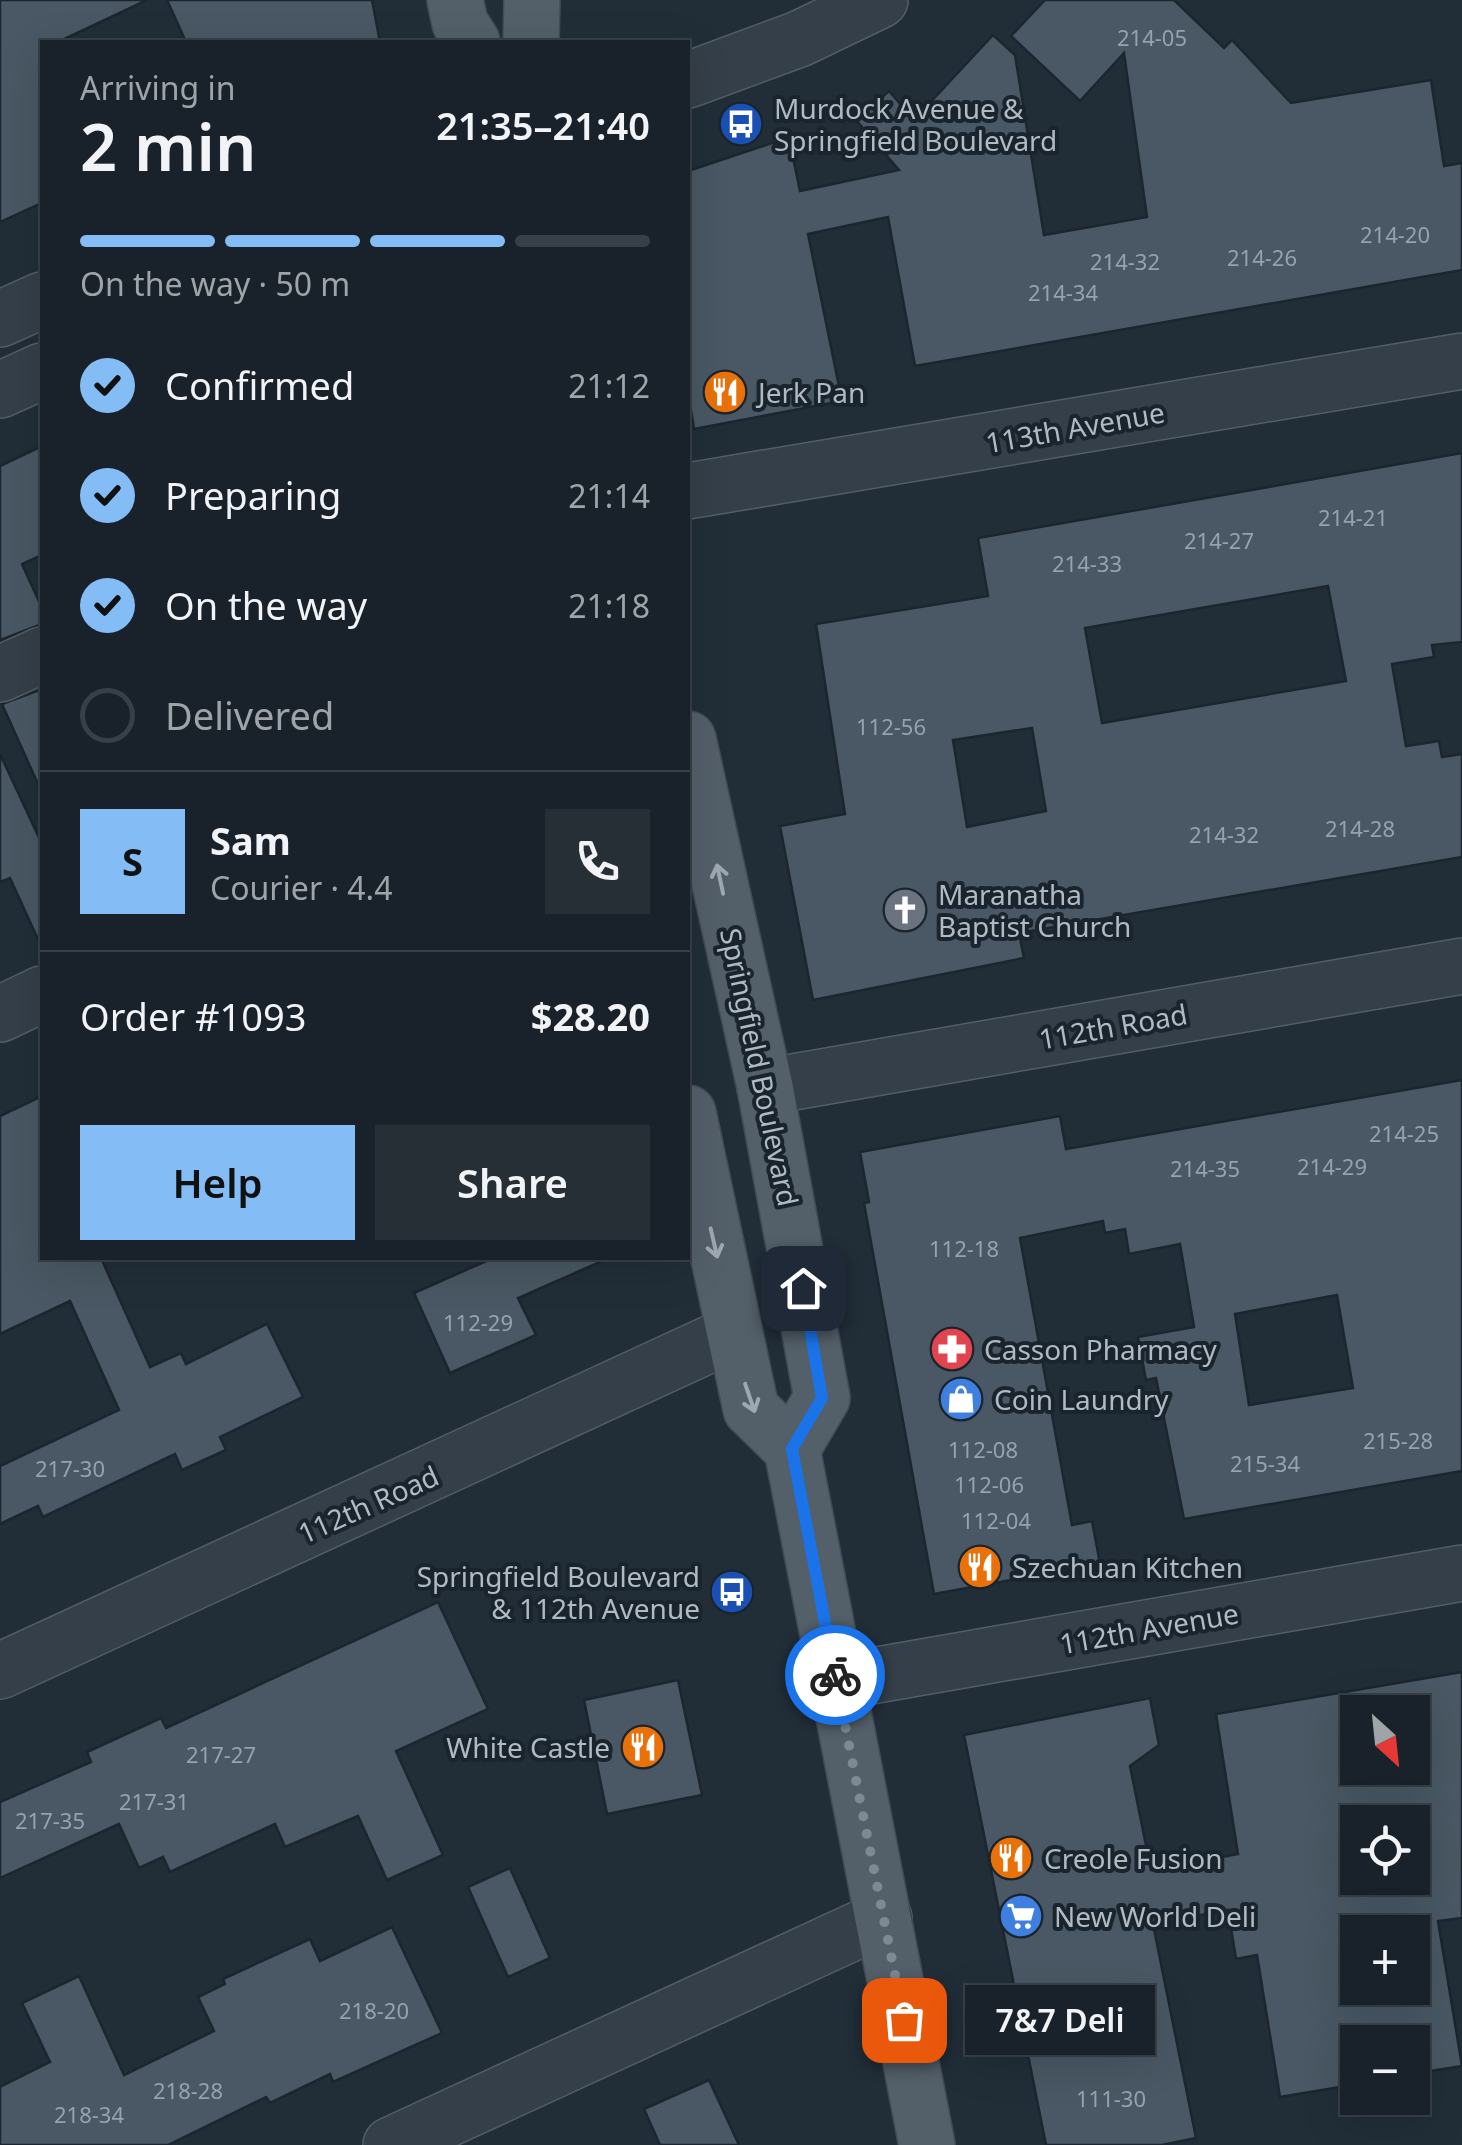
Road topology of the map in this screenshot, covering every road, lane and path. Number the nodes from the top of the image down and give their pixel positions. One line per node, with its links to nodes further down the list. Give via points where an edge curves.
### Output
1 (455, 0): 4 (main road)
2 (532, 0): 5 (main road)
3 (880, 0): 6 (street)
4 (471, 40)
5 (531, 40)
6 (690, 79)
7 (40, 301): 8 (street)
8 (0, 319)
9 (1462, 361): 12 (street, 113th Avenue)
10 (40, 372): 11 (street)
11 (0, 390)
12 (690, 491)
13 (40, 656): 14 (street)
14 (0, 674)
15 (690, 748): 19 (main road, Springfield Boulevard, one-way to 15)
16 (1462, 966): 19 (street, 112th Road)
17 (40, 995): 18 (street)
18 (0, 1014)
19 (765, 1087): 22 (main road, Springfield Boulevard, via 822,1398)
20 (690, 1123): 21 (main road, one-way to 21)
21 (734, 1334): 22 (main road, one-way to 22, via 751,1409); 24 (street, 112th Road)
22 (792, 1449): 25 (main road)
23 (1462, 1573): 25 (street, 112th Avenue)
24 (0, 1671)
25 (837, 1682): 26 (main road)
26 (884, 1918): 27 (street); 28 (main road)
27 (391, 2145)
28 (928, 2145)

